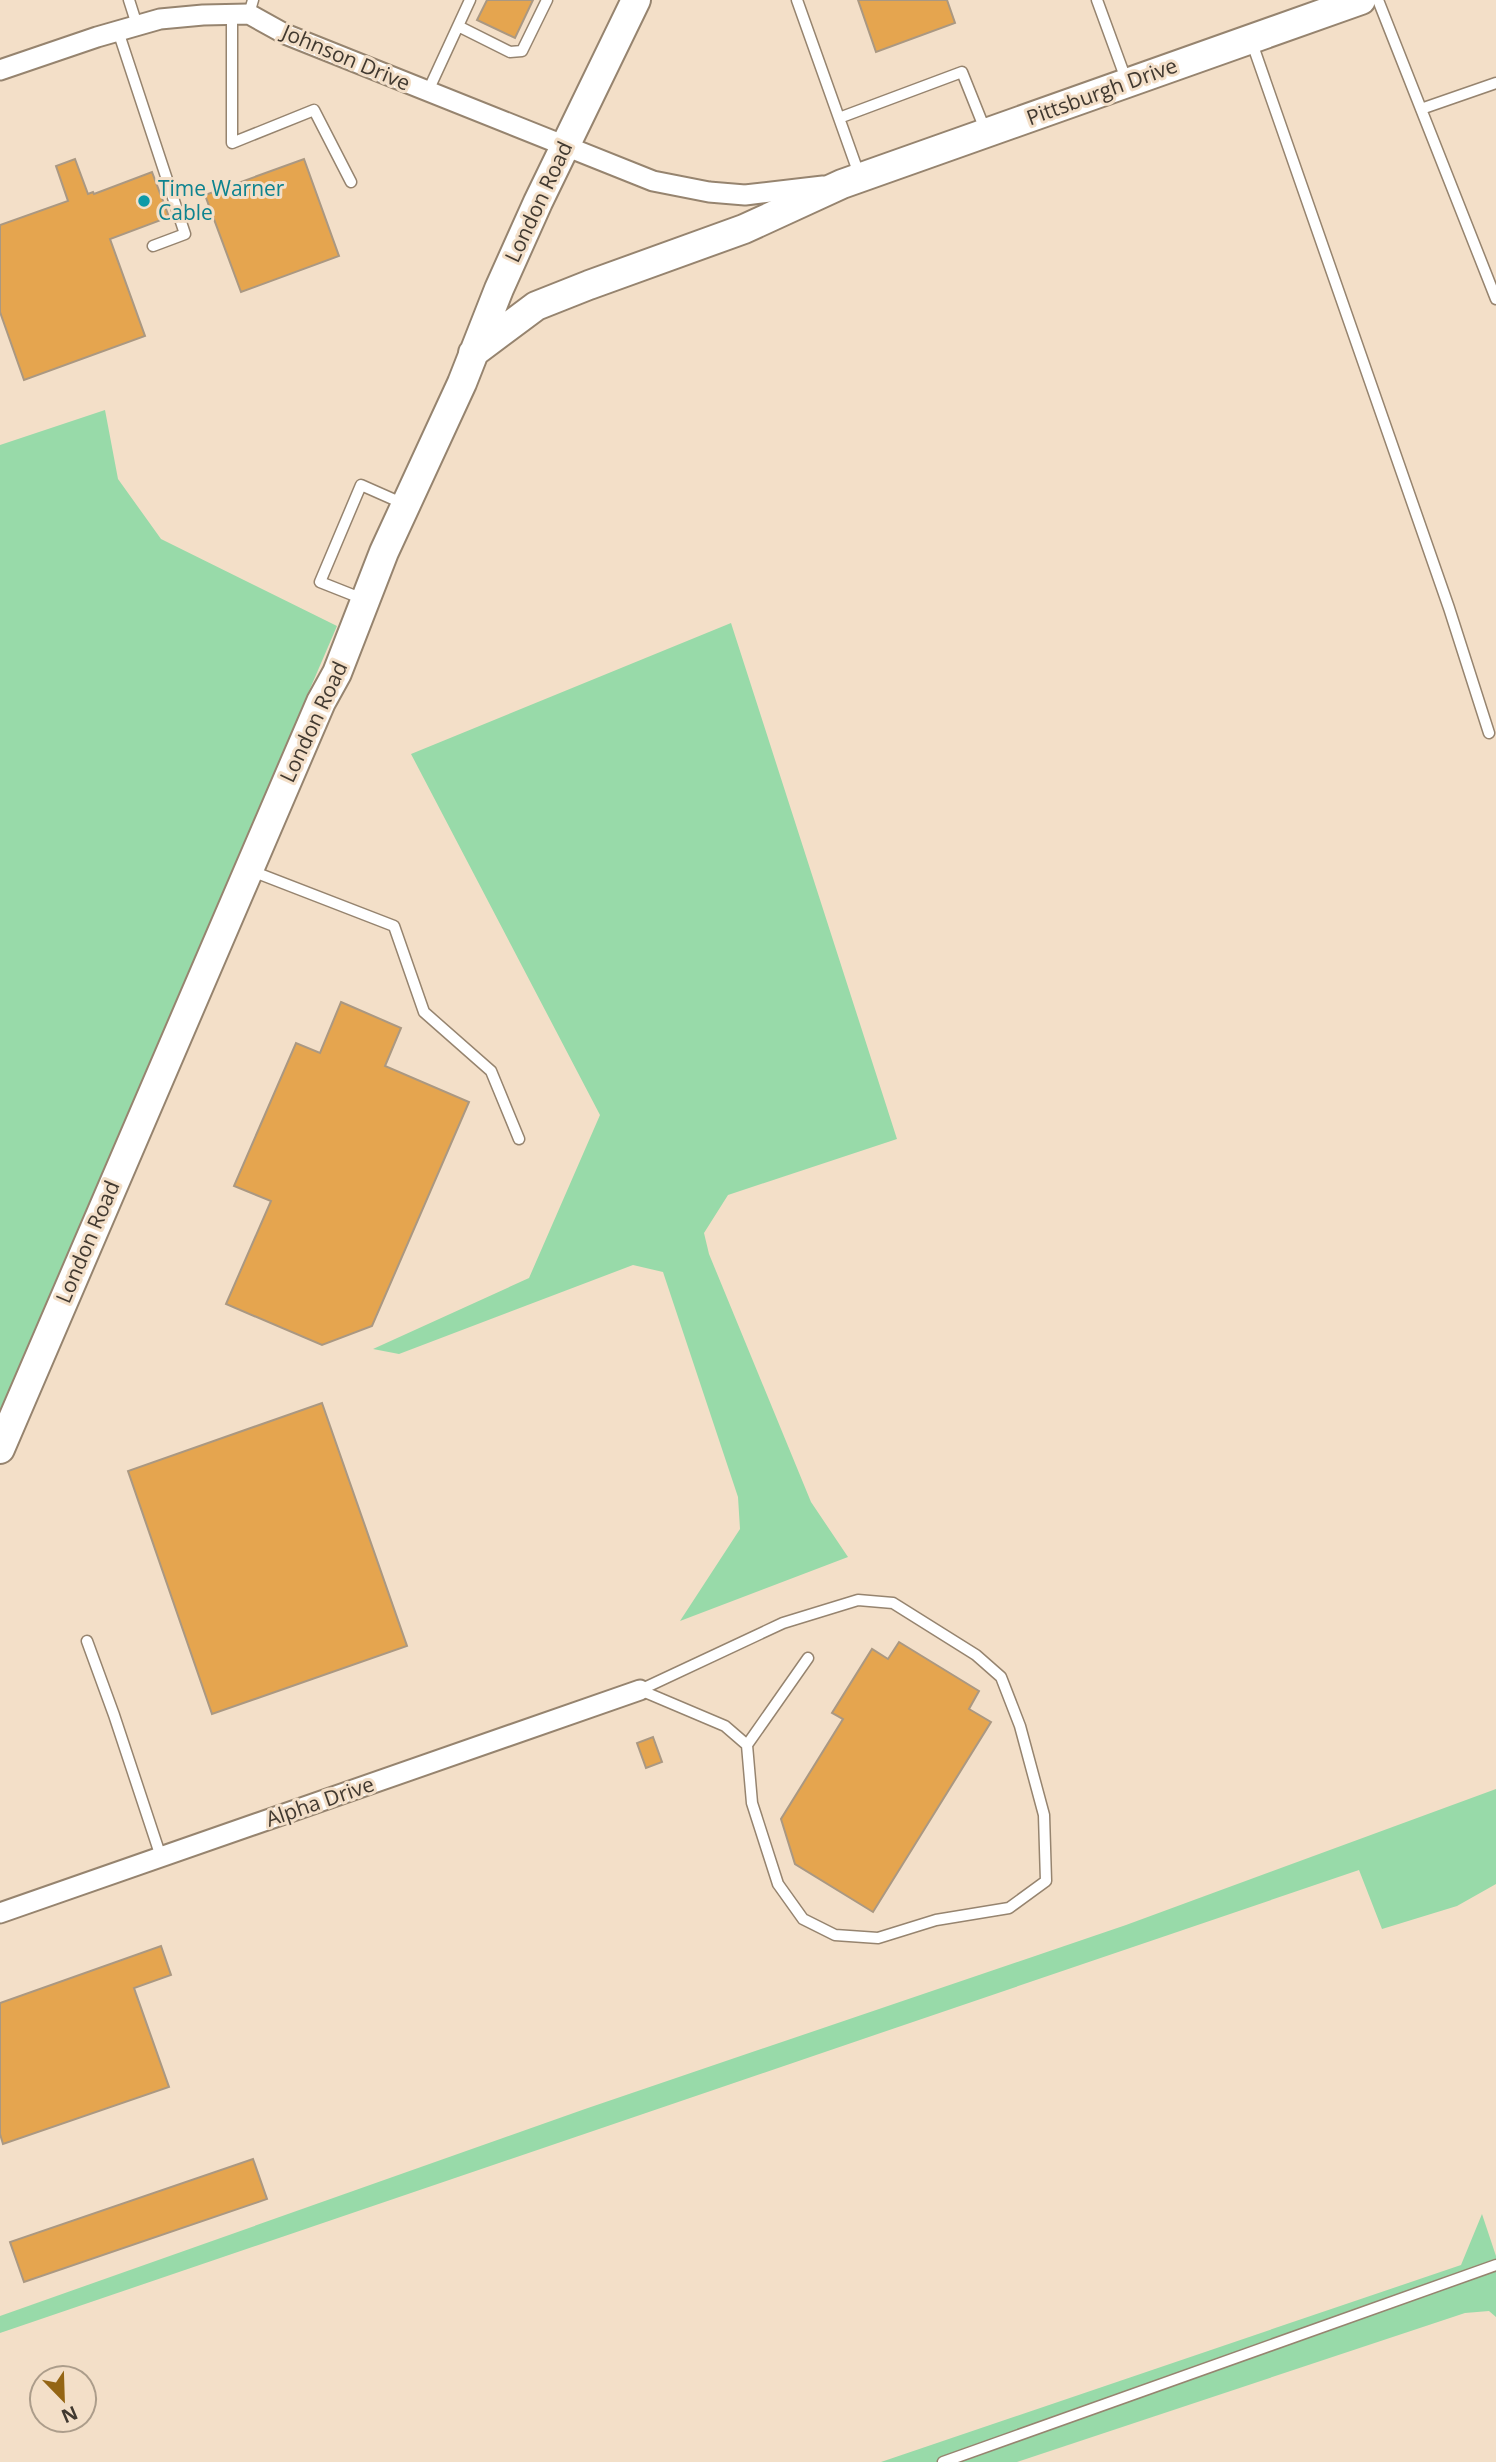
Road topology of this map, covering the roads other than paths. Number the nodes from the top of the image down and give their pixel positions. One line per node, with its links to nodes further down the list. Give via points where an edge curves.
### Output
1 (129, 0): 10 (lane)
2 (470, 0): 11 (lane)
3 (547, 0): 11 (lane, via 522,51 510,52)
4 (636, 0): 21 (street, London Road)
5 (797, 0): 19 (lane)
6 (1097, 0): 15 (lane)
7 (1361, 0): 13 (street, Pittsburgh Drive)
8 (1378, 0): 18 (lane)
9 (245, 9): 10 (street); 17 (street, Johnson Drive, via 285,34); 22 (lane, via 232,143 314,110)
10 (137, 25): 12 (street)
11 (458, 26): 17 (lane)
12 (118, 31): 14 (street); 24 (lane, via 185,233)
13 (1251, 39): 15 (street, Pittsburgh Drive); 29 (lane)
14 (0, 70)
15 (1127, 83): 20 (street, Pittsburgh Drive)
16 (1496, 83): 18 (lane)
17 (427, 92): 21 (street, Johnson Drive)
18 (1421, 109): 25 (lane)
19 (839, 118): 20 (lane, via 962,72); 23 (lane)
20 (986, 133): 23 (street, Pittsburgh Drive)
21 (565, 147): 23 (street, Pittsburgh Drive, via 653,181 709,192 745,195); 26 (street, London Road)
22 (351, 181)
23 (851, 181): 26 (street, Pittsburgh Drive, via 744,229 536,306)
24 (153, 246)
25 (1496, 299)
26 (473, 353): 27 (street, London Road)
27 (406, 505): 28 (street, London Road); 28 (lane, via 361,485 320,582)
28 (366, 600): 30 (street, London Road)
29 (1489, 733)
30 (248, 870): 31 (lane, via 394,926 424,1012 491,1071); 32 (street, London Road)
31 (519, 1139)
32 (0, 1449)
33 (87, 1641): 37 (lane)
34 (808, 1658): 36 (lane)
35 (640, 1690): 36 (lane, via 725,1726); 36 (lane, via 783,1623 858,1600 893,1603 976,1655 1002,1678 1044,1815 1046,1881 1009,1908 936,1920 878,1938 835,1936 803,1919 778,1884 752,1803); 37 (street, Alpha Drive)
36 (747, 1745)
37 (161, 1857): 38 (street, Alpha Drive)
38 (0, 1913)
39 (1496, 2265): 40 (lane)
40 (943, 2462)

